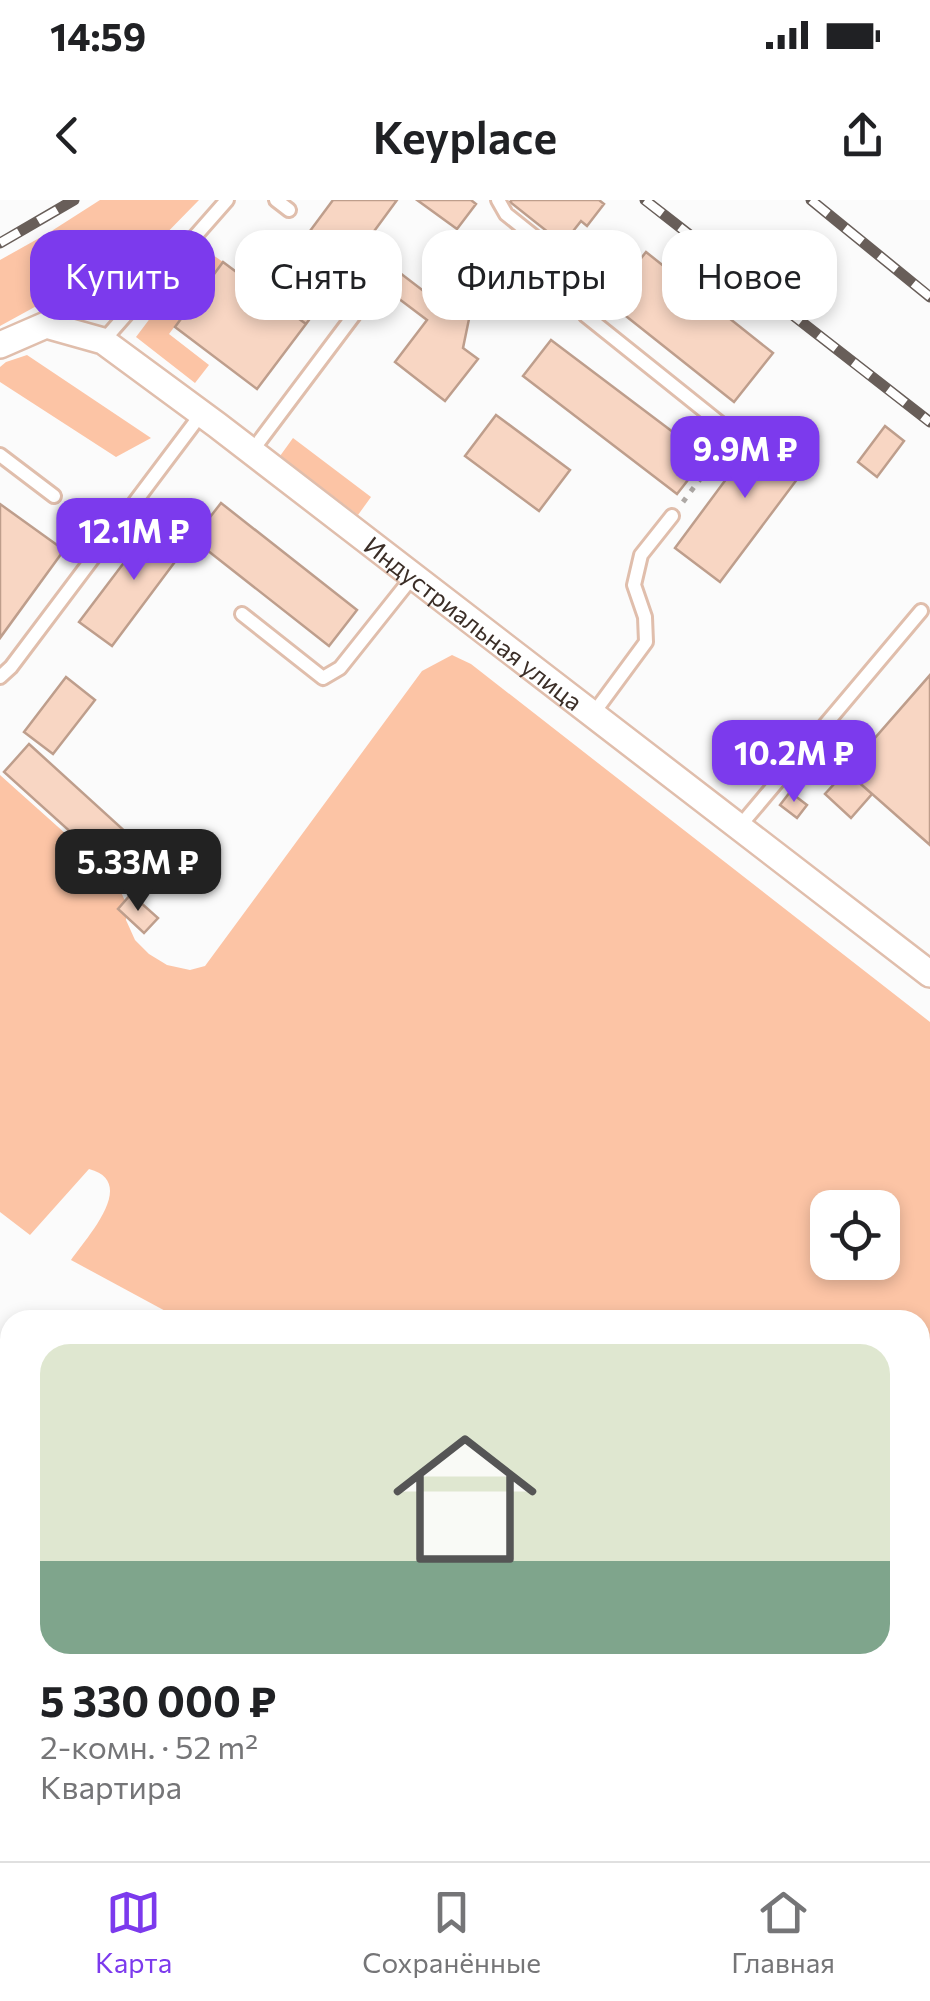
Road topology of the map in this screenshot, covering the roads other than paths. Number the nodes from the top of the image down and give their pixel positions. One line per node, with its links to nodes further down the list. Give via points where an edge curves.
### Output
1 (227, 200): 6 (lane)
2 (276, 200): 4 (lane)
3 (498, 200): 9 (lane, via 506,214 581,274 586,316)
4 (289, 210)
5 (351, 320): 10 (lane)
6 (103, 341): 7 (street, Индустриальная улица, via 46,325); 8 (street, Индустриальная улица)
7 (0, 345)
8 (202, 413): 10 (street, Индустриальная улица); 17 (lane)
9 (726, 428)
10 (252, 451): 14 (street, Индустриальная улица)
11 (0, 455): 12 (lane)
12 (54, 496)
13 (672, 516): 18 (lane, via 641,555 634,585 646,642)
14 (414, 576): 16 (lane, via 340,668 324,678); 18 (street, Индустриальная улица)
15 (921, 611): 19 (lane)
16 (242, 614)
17 (0, 678)
18 (593, 714): 19 (street, Индустриальная улица)
19 (739, 826): 20 (street, Индустриальная улица)
20 (930, 974)

